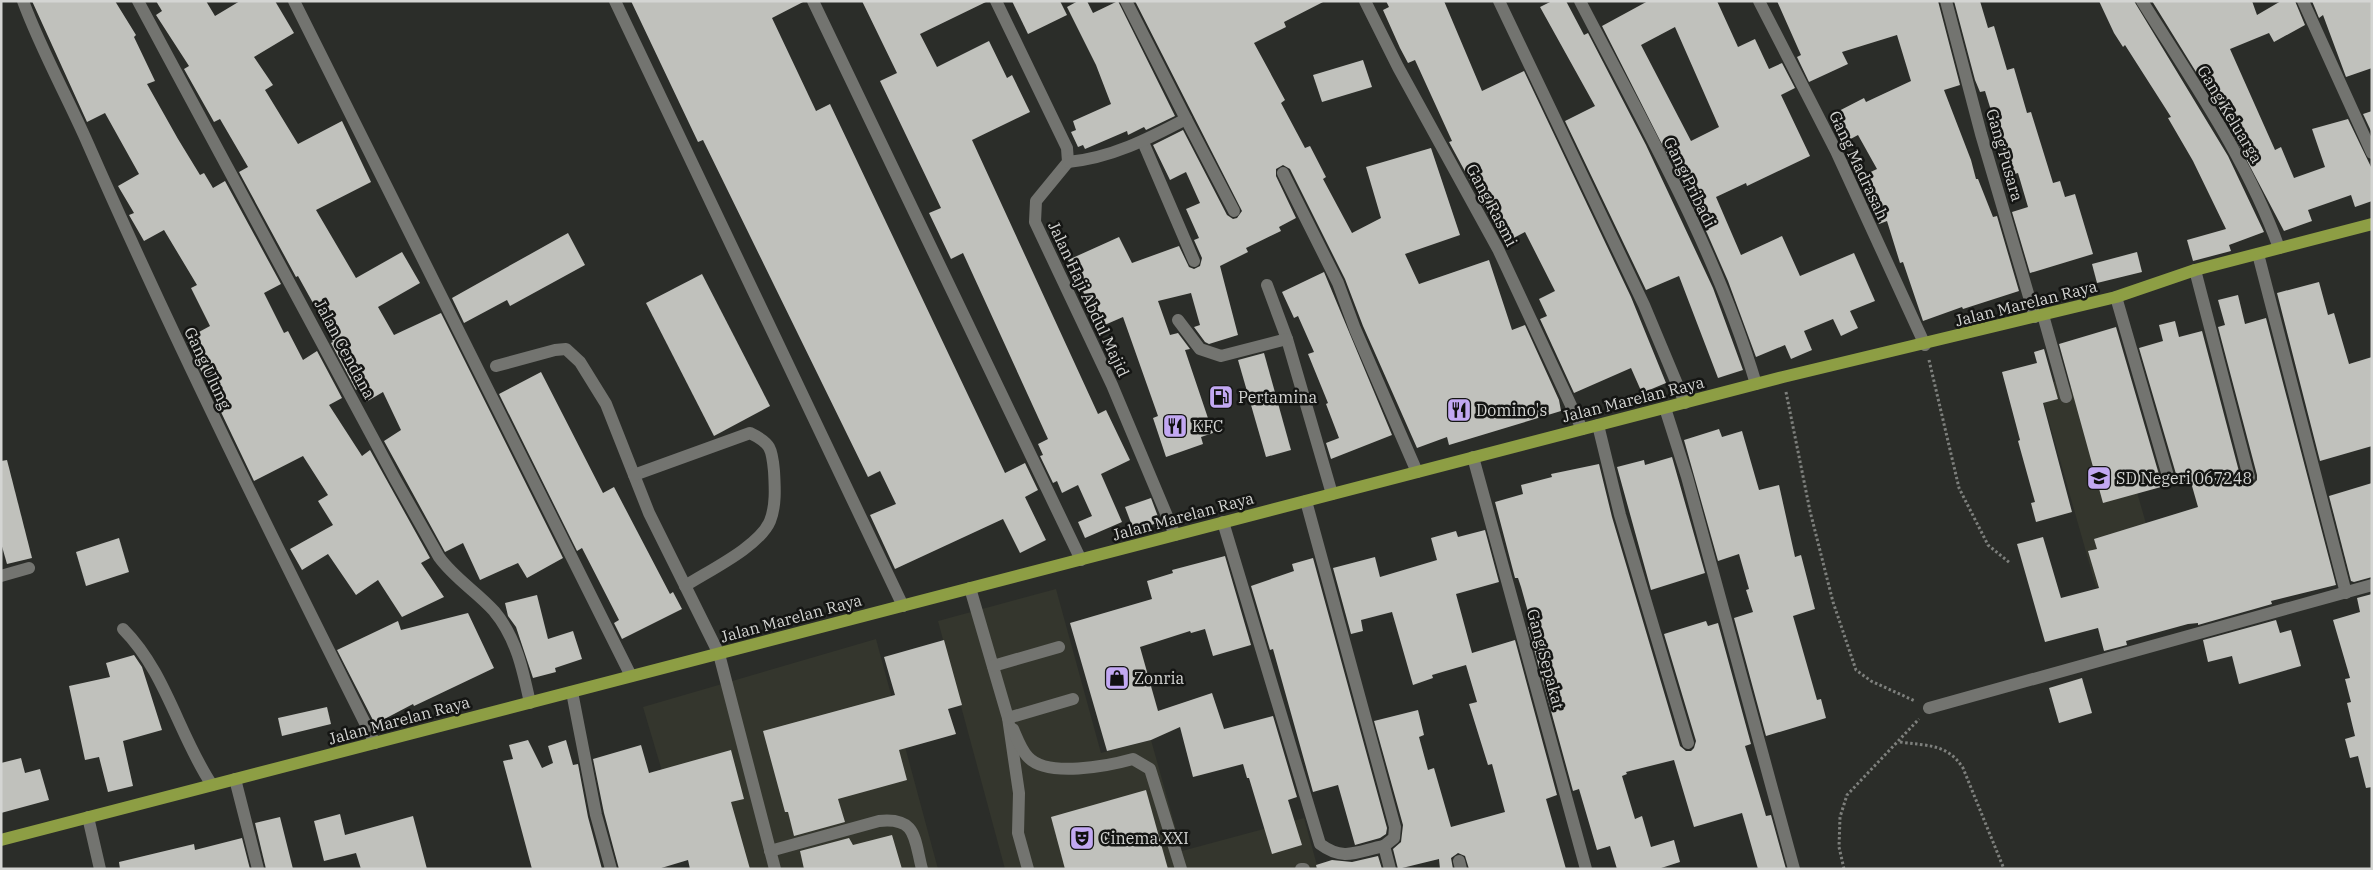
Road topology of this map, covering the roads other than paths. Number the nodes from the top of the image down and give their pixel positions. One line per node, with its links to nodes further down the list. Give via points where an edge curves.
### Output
1 (22, 1): 66 (street, Gang Ulung, via 212,416)
2 (138, 1): 63 (street, Jalan Cendana, via 440,557 447,568 493,610 517,648)
3 (294, 1): 60 (street)
4 (615, 1): 55 (street)
5 (813, 1): 48 (street)
6 (996, 1): 18 (street, via 1058,127)
7 (1126, 1): 15 (street)
8 (1365, 1): 38 (street, Gang Rasmi, via 1398,68 1498,249)
9 (1499, 1): 35 (street, via 1632,279)
10 (1580, 1): 33 (street, Gang Pribadi, via 1711,263 1742,338)
11 (1759, 1): 31 (street, Gang Madrasah, via 1836,151)
12 (1946, 1): 28 (street, Gang Pusara, via 1982,134)
13 (2142, 1): 22 (street, Gang Keluarga, via 2224,133 2258,196)
14 (2303, 1): 17 (street)
15 (1186, 119): 16 (street); 20 (street)
16 (1143, 142): 18 (street, via 1092,160); 24 (street)
17 (2372, 153)
18 (1068, 162): 47 (street, Jalan Haji Abdul Majid, via 1036,201 1035,222 1112,385)
19 (1283, 172): 40 (street, via 1338,284)
20 (1234, 211)
21 (2372, 224): 22 (main road, Jalan Marelan Raya)
22 (2279, 248): 23 (main road, Jalan Marelan Raya)
23 (2258, 254): 25 (main road, Jalan Marelan Raya); 54 (street)
24 (1194, 261)
25 (2195, 270): 27 (main road, Jalan Marelan Raya); 43 (street)
26 (1268, 285): 30 (street)
27 (2116, 297): 28 (main road, Jalan Marelan Raya); 42 (street)
28 (2039, 316): 31 (main road, Jalan Marelan Raya); 34 (street, Gang Pusara)
29 (1178, 320): 30 (street, via 1200,349 1220,356)
30 (1287, 339): 44 (street)
31 (1925, 345): 33 (main road, Jalan Marelan Raya)
32 (496, 366): 41 (street, via 561,349 570,352 580,362 606,404)
33 (1756, 384): 35 (main road, Jalan Marelan Raya)
34 (2066, 397)
35 (1686, 403): 36 (main road, Jalan Marelan Raya)
36 (1665, 408): 37 (main road, Jalan Marelan Raya); 83 (street, via 1687,477)
37 (1598, 425): 38 (main road, Jalan Marelan Raya); 67 (street, via 1620,515)
38 (1582, 429): 39 (main road, Jalan Marelan Raya)
39 (1473, 457): 40 (main road, Jalan Marelan Raya); 82 (street, Gang Sepakat)
40 (1417, 472): 44 (main road, Jalan Marelan Raya)
41 (634, 474): 52 (street, via 649,513); 52 (street, via 750,433 765,440 773,453 774,511 765,530 748,546)
42 (2168, 476)
43 (2249, 477)
44 (1332, 494): 45 (main road, Jalan Marelan Raya)
45 (1306, 501): 46 (main road, Jalan Marelan Raya); 72 (street, via 1396,828 1394,838)
46 (1223, 522): 47 (main road, Jalan Marelan Raya); 72 (street, via 1320,844 1345,856)
47 (1175, 535): 48 (main road, Jalan Marelan Raya)
48 (1081, 560): 53 (main road, Jalan Marelan Raya)
49 (28, 568): 50 (street)
50 (1, 576)
51 (2372, 585): 54 (street)
52 (685, 586): 58 (street)
53 (974, 587): 55 (main road, Jalan Marelan Raya); 59 (street, via 998,653)
54 (2346, 593): 64 (street)
55 (902, 606): 58 (main road, Jalan Marelan Raya)
56 (123, 629): 69 (street, via 144,654 198,764)
57 (1059, 647): 59 (street)
58 (719, 654): 60 (main road, Jalan Marelan Raya); 73 (street)
59 (993, 666): 65 (street)
60 (631, 676): 61 (main road, Jalan Marelan Raya)
61 (572, 692): 63 (main road, Jalan Marelan Raya); 76 (street, via 596,815)
62 (1073, 699): 65 (street)
63 (530, 703): 66 (main road, Jalan Marelan Raya)
64 (1929, 708)
65 (1008, 718): 79 (street, via 1018,792 1018,833); 80 (street, via 1028,757 1040,765 1071,769 1133,759 1150,769)
66 (375, 743): 68 (main road, Jalan Marelan Raya)
67 (1688, 744)
68 (235, 779): 69 (main road, Jalan Marelan Raya); 75 (street)
69 (212, 785): 70 (main road, Jalan Marelan Raya)
70 (88, 817): 71 (main road, Jalan Marelan Raya); 74 (street)
71 (1, 840)
72 (1384, 846): 81 (street)
73 (770, 851): 77 (street); 78 (street, via 894,819 905,822 909,828)
74 (100, 869)
75 (258, 869)
76 (611, 869)
77 (775, 869)
78 (922, 869)
79 (1028, 869)
80 (1181, 869)
81 (1390, 869)
82 (1586, 869)
83 (1794, 869)

